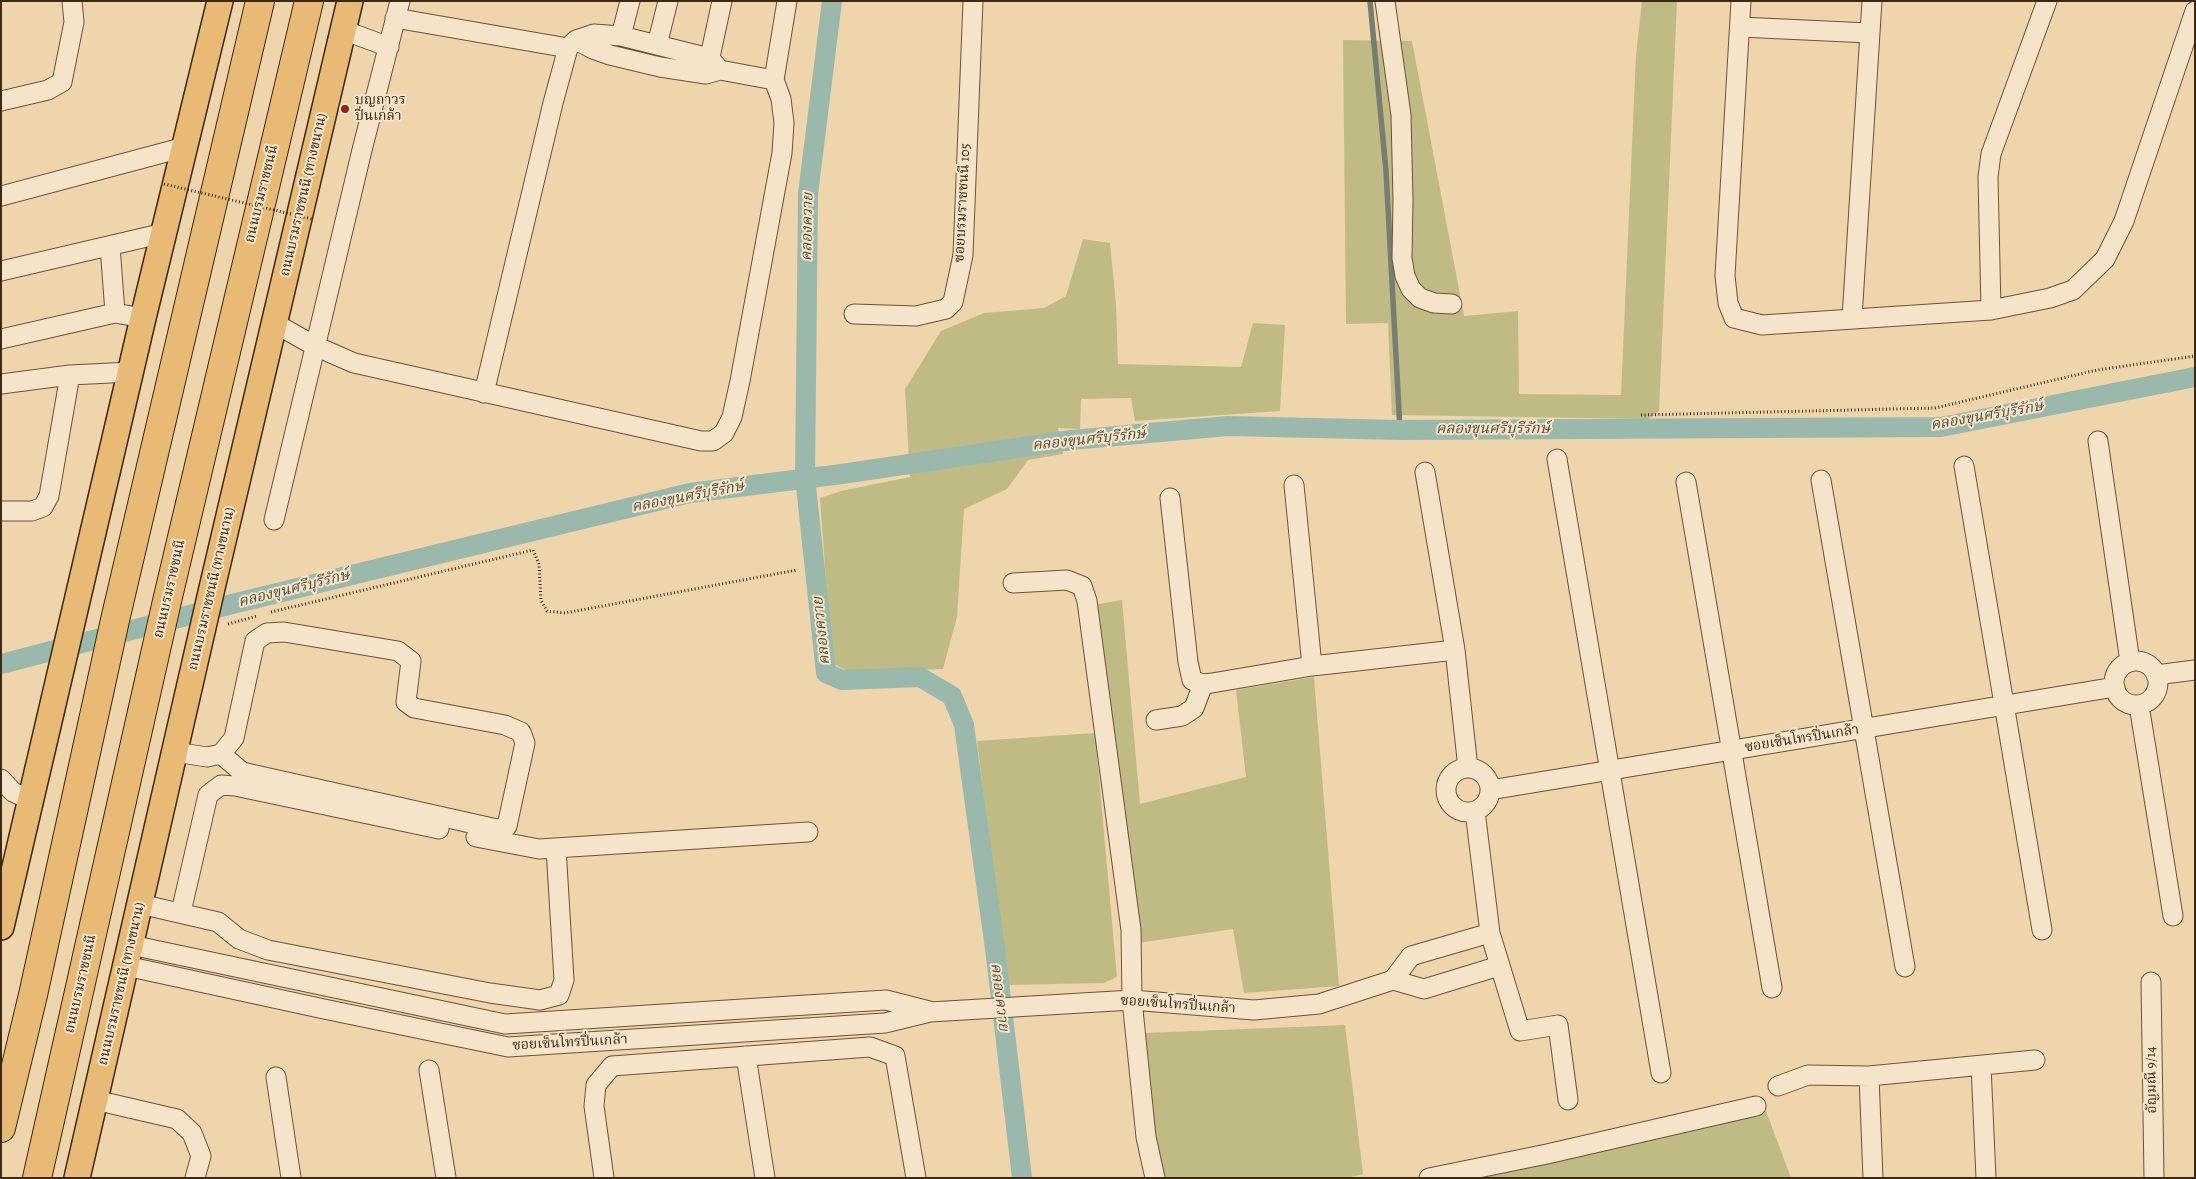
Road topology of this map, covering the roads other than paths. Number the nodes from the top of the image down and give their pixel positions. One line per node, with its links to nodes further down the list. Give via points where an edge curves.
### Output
1 (72, 1): 26 (street, via 74,22 62,82 48,90)
2 (220, 1): 27 (main road)
3 (260, 1): 102 (highway, via 115,620)
4 (309, 1): 103 (highway, ถนนบรมราชชนนี, via 167,601)
5 (350, 1): 18 (main road, ถนนบรมราชชนนี (ทางขนาน))
6 (630, 1): 20 (street)
7 (668, 1): 22 (street)
8 (722, 1): 24 (street)
9 (787, 1): 25 (street)
10 (973, 1): 35 (street, ซอยบรมราชชนนี 105, via 962,256 953,302 946,309 916,316)
11 (1385, 1): 32 (street, via 1401,115 1402,258 1405,276 1420,298)
12 (1741, 1): 17 (street)
13 (1872, 1): 19 (street)
14 (2047, 1): 33 (street, via 1991,154 1988,177)
15 (398, 10): 21 (street); 23 (street)
16 (2195, 10): 33 (street, via 2124,221 2105,259 2073,290)
17 (1740, 27): 19 (street); 37 (street, via 1725,276 1728,303 1734,318 1762,325)
18 (343, 30): 23 (street); 38 (main road, ถนนบรมราชชนนี (ทางขนาน))
19 (1869, 33): 37 (street)
20 (621, 36): 21 (street, via 594,34); 22 (street)
21 (572, 44): 24 (street, via 692,73); 44 (street, via 553,103)
22 (657, 45): 24 (street)
23 (389, 47): 40 (street)
24 (712, 67): 25 (street)
25 (774, 80): 44 (street, via 781,99 784,123 782,152 740,381 732,417 724,434 713,441 701,441)
26 (1, 101)
27 (185, 147): 28 (street); 29 (main road)
28 (1, 196)
29 (164, 233): 30 (street); 36 (main road)
30 (110, 246): 31 (street); 34 (street)
31 (1, 271)
32 (1452, 304)
33 (1991, 310): 37 (street)
34 (115, 313): 36 (street); 39 (street)
35 (854, 314)
36 (143, 318): 41 (main road)
37 (1852, 318)
38 (274, 323): 40 (street); 68 (main road, ถนนบรมราชชนนี (ทางขนาน), via 212,588 214,629)
39 (1, 339)
40 (315, 346): 44 (street, via 354,363); 54 (street)
41 (131, 372): 42 (street); 74 (main road)
42 (70, 375): 43 (street); 53 (street, via 49,496 43,507 32,511)
43 (1, 384)
44 (484, 392)
45 (2098, 441): 57 (street)
46 (1557, 459): 71 (street)
47 (1964, 466): 64 (street)
48 (1424, 472): 56 (street)
49 (1821, 480): 66 (street)
50 (1686, 482): 67 (street)
51 (1294, 485): 58 (street)
52 (1170, 498): 61 (street, via 1188,662 1192,680)
53 (1, 511)
54 (274, 520)
55 (1013, 583): 90 (street, via 1067,580 1082,586 1087,601 1131,930)
56 (1454, 650): 58 (street); 70 (street)
57 (2130, 662): 60 (street, via 2148,665); 62 (street, via 2118,671)
58 (1312, 666): 61 (street)
59 (2195, 670): 60 (street)
60 (2156, 675): 63 (street, via 2155,694)
61 (1203, 684): 65 (street, via 1194,708 1182,716)
62 (2115, 687): 63 (street, via 2125,703); 64 (street, ซอยเซ็นโทรปิ่นเกล้า)
63 (2139, 705): 80 (street)
64 (2004, 706): 66 (street, ซอยเซ็นโทรปิ่นเกล้า); 82 (street)
65 (1156, 720)
66 (1864, 729): 67 (street, ซอยเซ็นโทรปิ่นเกล้า); 86 (street)
67 (1732, 751): 71 (street, ซอยเซ็นโทรปิ่นเกล้า); 89 (street)
68 (175, 752): 69 (street, via 206,757); 78 (main road, ถนนบรมราชชนนี (ทางขนาน))
69 (221, 754): 69 (street, via 234,738 255,641 268,633 284,632 398,651 411,661 406,702 414,708 505,725 521,732 525,743 507,826 497,829 242,772)
70 (1468, 768): 73 (street, via 1486,777); 75 (street, via 1454,774 1447,794 1449,801 1460,810)
71 (1610, 771): 73 (street, ซอยเซ็นโทรปิ่นเกล้า); 95 (street)
72 (1, 779): 74 (street, via 13,792)
73 (1490, 790): 75 (street, via 1486,804)
74 (30, 800): 81 (main road)
75 (1475, 811): 83 (street)
76 (808, 832): 77 (street)
77 (556, 848): 79 (street, via 515,845 220,785 208,795); 79 (street, via 564,980 559,995 540,1000 268,950 239,939 218,922)
78 (140, 904): 79 (street); 84 (main road, ถนนบรมราชชนนี (ทางขนาน))
79 (181, 912)
80 (2173, 916)
81 (1, 927)
82 (2042, 930)
83 (1490, 933): 85 (street); 87 (street, via 1411,956)
84 (129, 956): 90 (street, ซอยเซ็นโทรปิ่นเกล้า, via 506,1024 886,1000 930,1012); 99 (main road, ถนนบรมราชชนนี (ทางขนาน))
85 (1499, 966): 87 (street, via 1424,989); 100 (street, via 1520,1031 1558,1025)
86 (1905, 967)
87 (1393, 980): 90 (street, ซอยเซ็นโทรปิ่นเกล้า, via 1319,1004 1254,1010)
88 (2151, 982): 115 (street, อัญมณี 9/14)
89 (1772, 988)
90 (1132, 1000): 111 (street, via 1146,1137)
91 (746, 1056): 108 (street, via 612,1066 596,1085 594,1106); 109 (street); 110 (street, via 870,1047 895,1056)
92 (2035, 1060): 93 (street)
93 (1981, 1066): 96 (street); 114 (street)
94 (429, 1070): 107 (street)
95 (1661, 1074)
96 (1869, 1076): 98 (street, via 1808,1076); 113 (street)
97 (276, 1077): 106 (street)
98 (1778, 1086)
99 (95, 1100): 104 (main road, ถนนบรมราชชนนี (ทางขนาน)); 105 (street, via 177,1119 192,1133 201,1156)
100 (1568, 1100)
101 (1756, 1106): 112 (street)
102 (1, 1128)
103 (37, 1178)
104 (77, 1178)
105 (195, 1178)
106 (292, 1178)
107 (446, 1178)
108 (604, 1178)
109 (765, 1178)
110 (916, 1178)
111 (1155, 1178)
112 (1429, 1178)
113 (1873, 1178)
114 (1986, 1178)
115 (2154, 1178)

